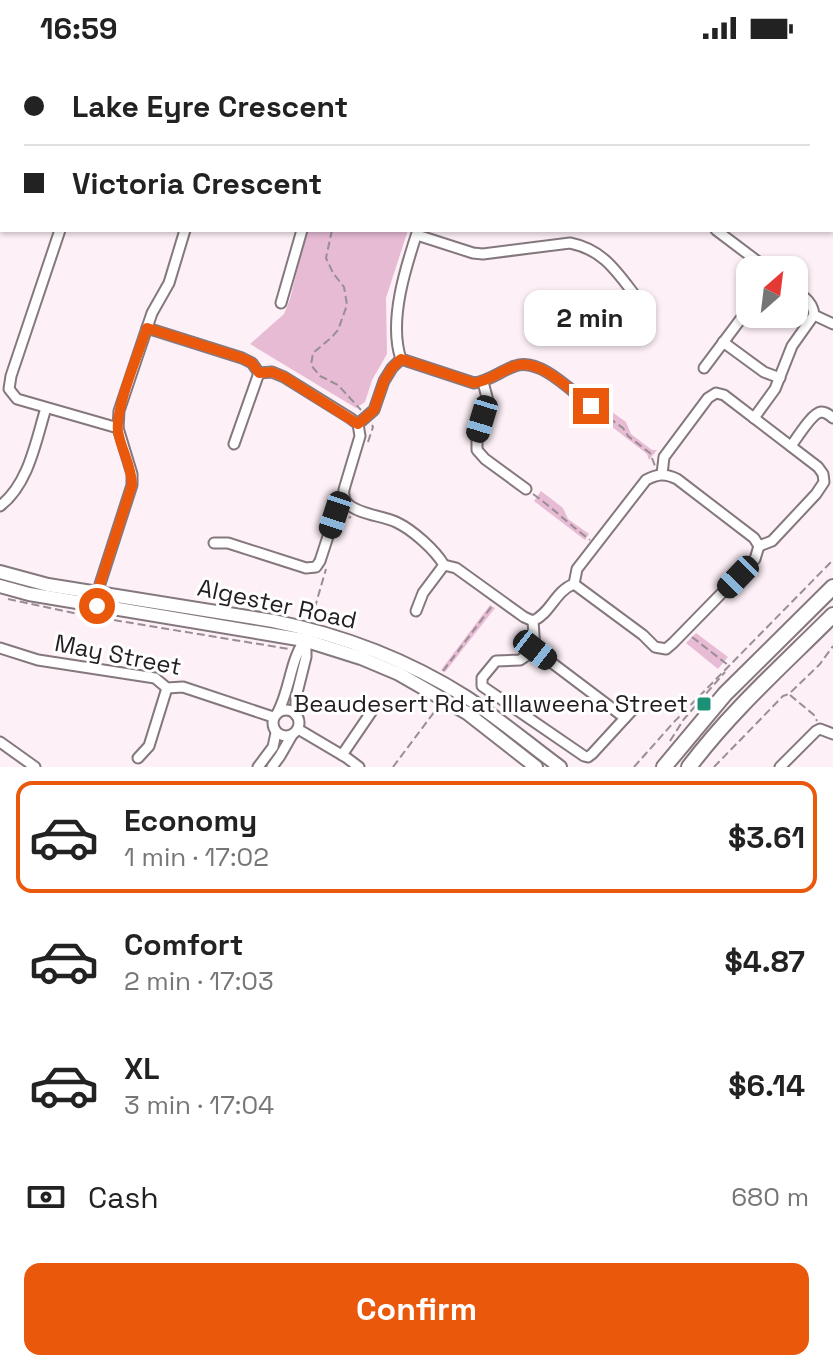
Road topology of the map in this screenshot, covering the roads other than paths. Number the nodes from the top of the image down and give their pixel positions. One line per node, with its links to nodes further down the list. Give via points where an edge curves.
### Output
1 (59, 232): 21 (street, via 9,389 17,399)
2 (184, 232): 13 (street, via 169,283)
3 (301, 232): 8 (street)
4 (719, 232): 6 (street)
5 (418, 233): 9 (street, via 483,254 570,243 584,246 604,258); 15 (street, via 398,297)
6 (750, 256)
7 (808, 300): 10 (street)
8 (281, 303)
9 (641, 303)
10 (814, 315): 11 (street); 18 (street, via 789,351)
11 (833, 324)
12 (736, 325): 14 (street)
13 (147, 328): 17 (street, via 242,358); 25 (street)
14 (723, 342): 16 (street); 18 (street)
15 (401, 359): 19 (street); 24 (street, via 384,381 374,410)
16 (704, 368)
17 (259, 373): 24 (street, via 284,377); 26 (street)
18 (780, 378): 22 (street)
19 (483, 382): 20 (street, via 529,364); 29 (street, via 488,401 477,450)
20 (591, 406)
21 (46, 408): 25 (street); 31 (street, via 24,477)
22 (754, 418): 27 (street); 28 (street, via 716,393 664,457)
23 (833, 418): 27 (street, via 827,413 814,415)
24 (358, 424): 30 (street, via 360,436 343,494)
25 (118, 428): 39 (street, via 132,485)
26 (234, 444)
27 (791, 446): 33 (street, via 818,467 824,482 772,541)
28 (662, 472): 33 (street); 36 (street, via 646,480 577,569)
29 (526, 489)
30 (347, 503): 32 (street, via 335,515 316,567); 34 (street, via 398,522 436,552)
31 (0, 506)
32 (214, 543)
33 (759, 546): 36 (street, via 755,559 666,649 655,647)
34 (444, 565): 40 (street); 42 (street)
35 (0, 572): 39 (main road, Algester Road)
36 (574, 584): 42 (street)
37 (0, 586): 39 (main road, Algester Road)
38 (833, 587): 64 (highway, via 725,694)
39 (98, 600): 43 (main road, Algester Road)
40 (416, 611)
41 (833, 615): 65 (highway)
42 (533, 621): 45 (street)
43 (303, 639): 49 (street); 50 (street, via 306,657); 62 (main road, Algester Road, via 361,658 438,695); 63 (main road, Algester Road, via 359,643 398,659 468,698)
44 (0, 648): 46 (street, May Street, via 38,660 155,678)
45 (535, 650): 51 (street); 51 (street, via 520,660 496,661 482,686 588,757)
46 (167, 688): 49 (street, May Street, via 183,687); 57 (street, via 149,746)
47 (638, 704): 51 (street)
48 (374, 708): 56 (street)
49 (276, 714): 50 (street, via 290,710); 53 (street)
50 (296, 715): 52 (street)
51 (625, 718)
52 (295, 732): 53 (street, via 284,737); 56 (street); 60 (street)
53 (276, 733): 59 (street)
54 (833, 734): 66 (street, via 816,731)
55 (0, 742): 58 (street)
56 (342, 755): 61 (street)
57 (138, 758)
58 (35, 767)
59 (258, 767)
60 (272, 767)
61 (359, 767)
62 (536, 767)
63 (560, 767)
64 (664, 767)
65 (689, 767)
66 (780, 767)

